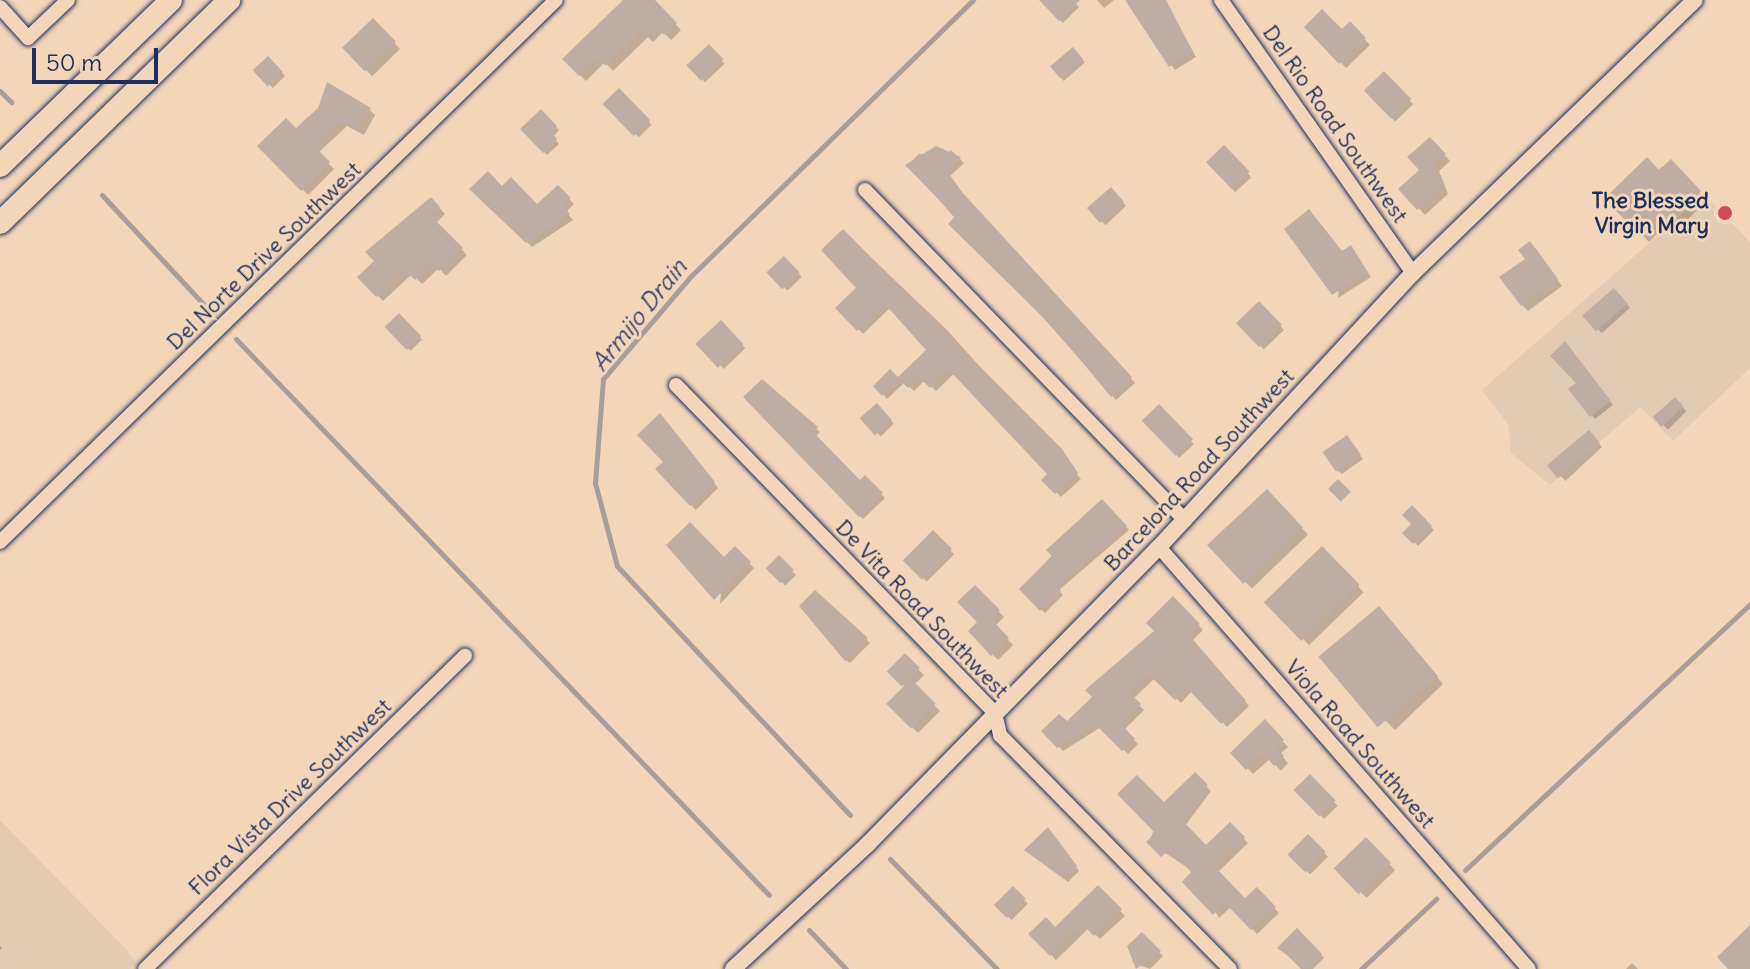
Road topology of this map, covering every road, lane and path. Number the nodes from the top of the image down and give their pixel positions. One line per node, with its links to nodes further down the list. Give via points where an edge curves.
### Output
1 (68, 0): 7 (street, via 28,38)
2 (171, 0): 8 (main road)
3 (229, 0): 10 (main road)
4 (556, 0): 14 (street, Del Norte Drive Southwest)
5 (1221, 0): 11 (street, Del Rio Road Southwest)
6 (1695, 0): 11 (street, Barcelona Road Southwest)
7 (0, 7)
8 (0, 166)
9 (865, 190): 13 (street)
10 (0, 223)
11 (1413, 273): 13 (street, Barcelona Road Southwest)
12 (676, 385): 17 (street, De Vita Road Southwest)
13 (1185, 520): 15 (street, Barcelona Road Southwest)
14 (0, 542)
15 (1159, 547): 17 (street, Barcelona Road Southwest); 21 (street, Viola Road Southwest)
16 (465, 656): 18 (street, Flora Vista Drive Southwest)
17 (995, 713): 19 (street, Barcelona Road Southwest); 20 (street, De Vita Road Southwest, via 1000,735)
18 (145, 969)
19 (733, 969)
20 (1230, 969)
21 (1529, 969)

